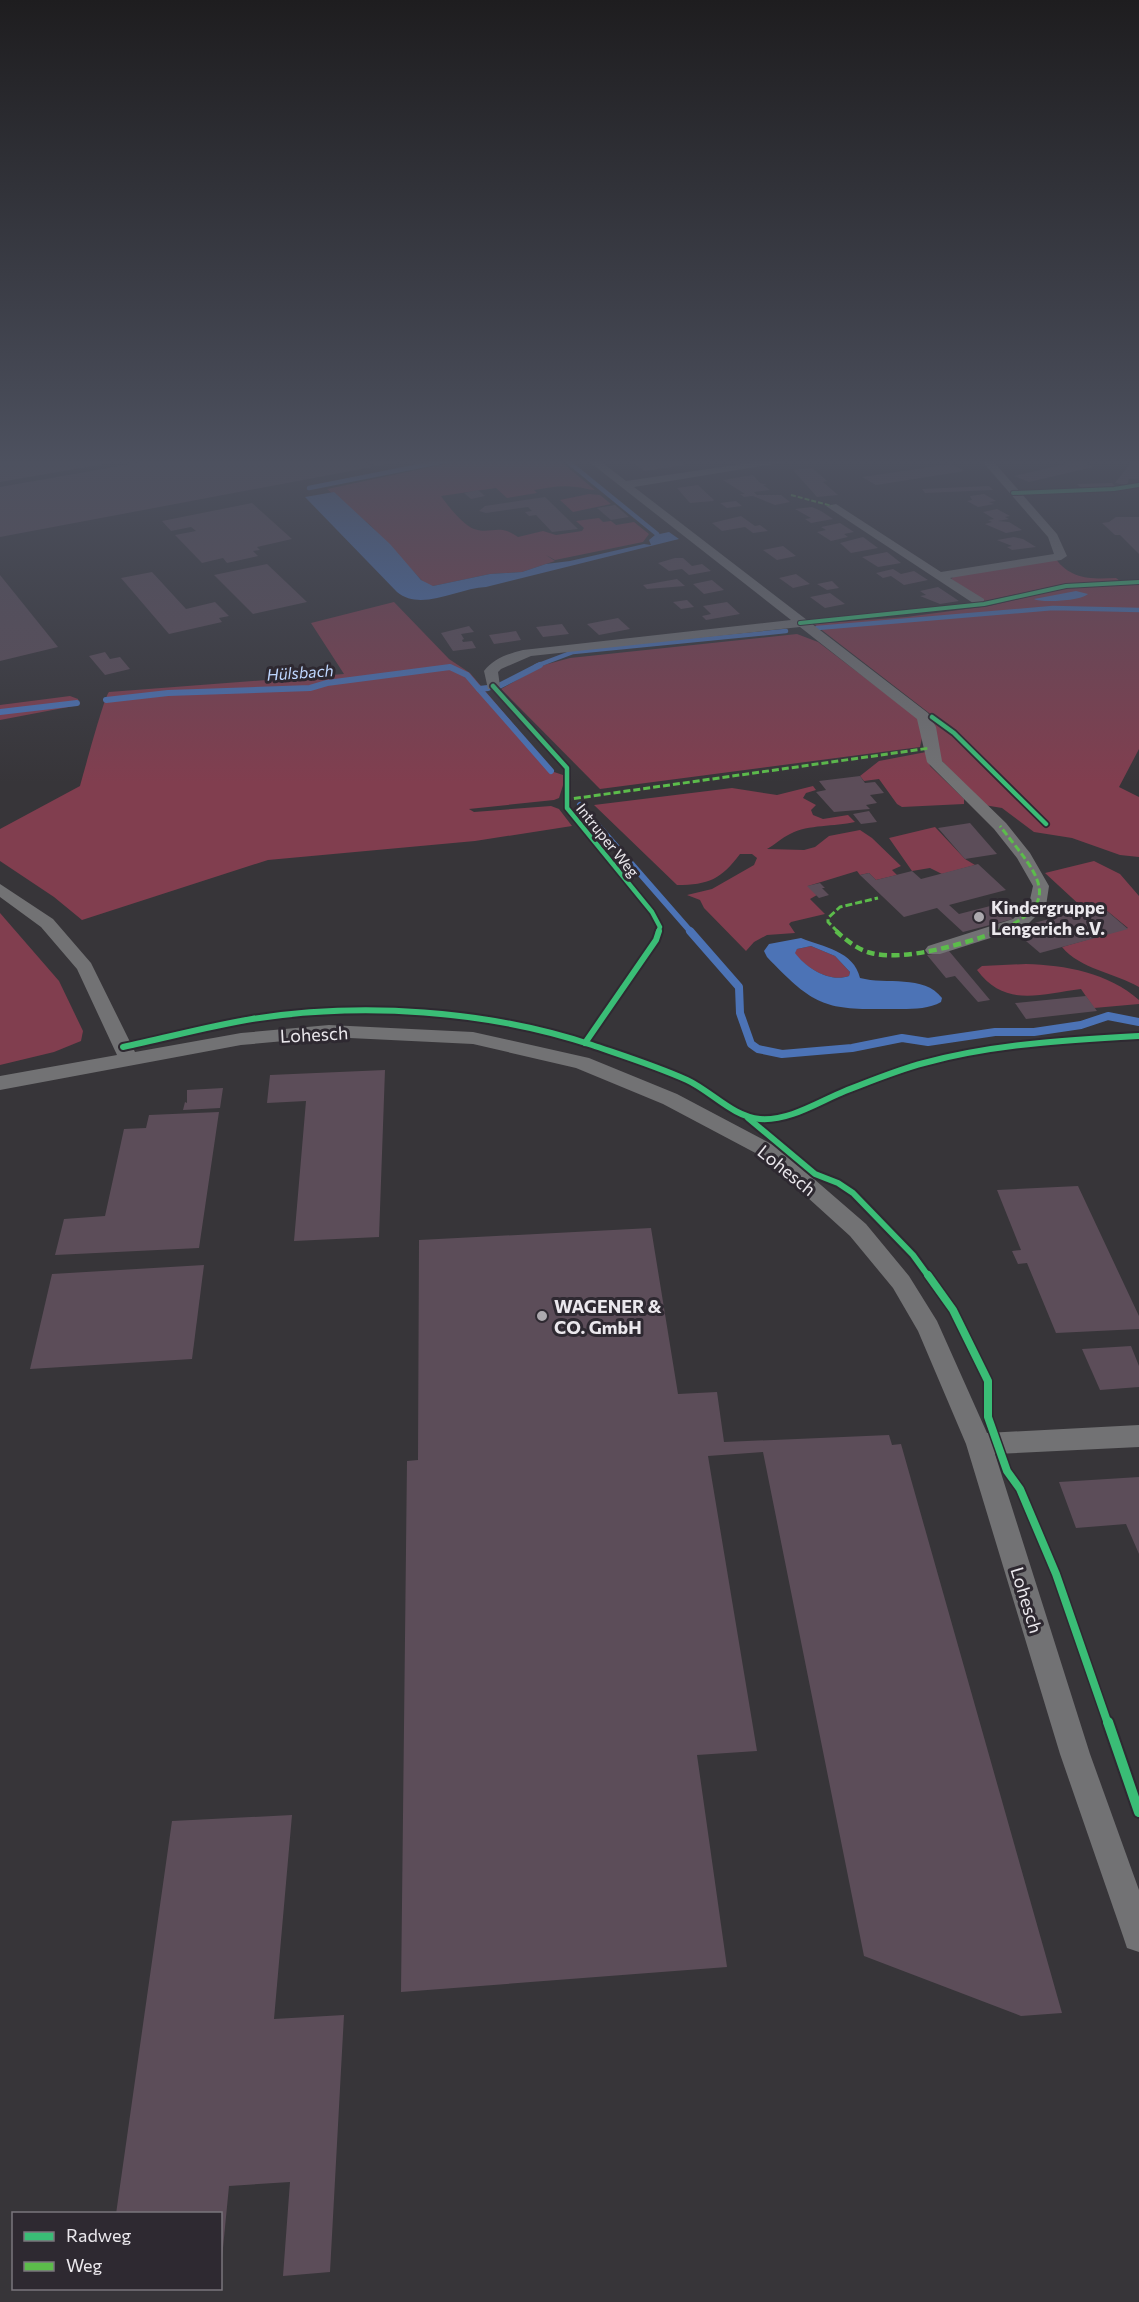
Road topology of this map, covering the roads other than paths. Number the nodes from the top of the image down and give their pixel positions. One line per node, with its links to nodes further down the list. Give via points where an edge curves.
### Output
1 (730, 567): 6 (street)
2 (926, 567): 4 (street)
3 (985, 567): 4 (street)
4 (939, 576): 5 (street)
5 (980, 602)
6 (800, 622): 7 (street, via 544,650 496,665 491,671); 9 (street, via 923,716 930,727 935,762 1000,826 1041,886 1037,906 1019,923)
7 (493, 686)
8 (0, 889): 10 (street, via 47,923 85,967)
9 (933, 950)
10 (128, 1058): 11 (street, Lohesch); 13 (street, Lohesch, via 241,1039 329,1031 473,1038 582,1063 670,1099 770,1152 858,1230 901,1282 928,1328)
11 (0, 1083)
12 (1139, 1436): 13 (street)
13 (980, 1444): 14 (street, Lohesch, via 1075,1754)
14 (1139, 1936)

